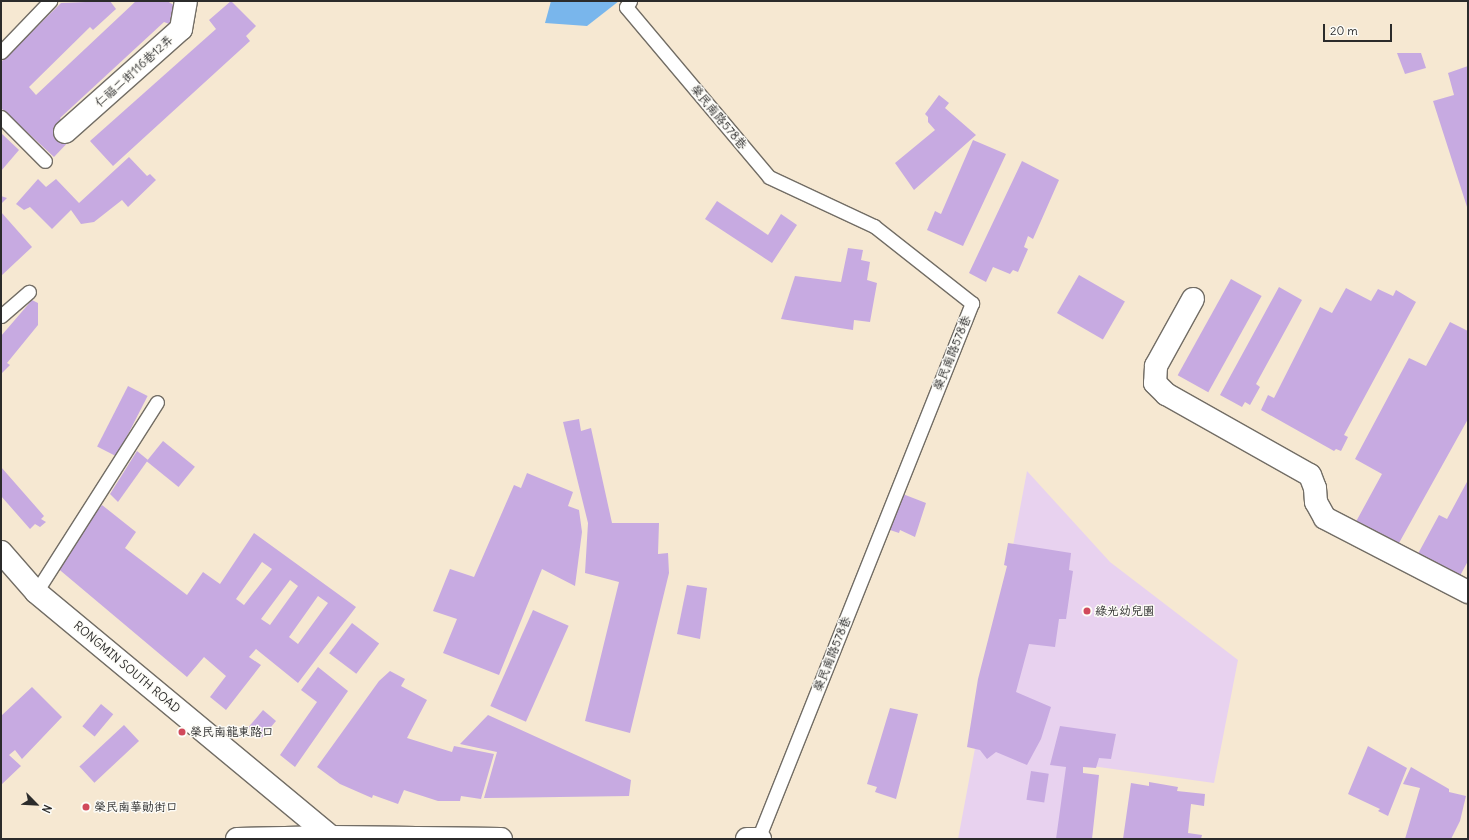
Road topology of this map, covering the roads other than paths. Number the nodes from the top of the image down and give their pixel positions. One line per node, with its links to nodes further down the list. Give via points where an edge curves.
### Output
1 (50, 1): 4 (lane)
2 (186, 1): 6 (street, 仁福二街116巷12弄, via 181,29)
3 (630, 1): 19 (lane, 榮民南路578巷, via 626,7 769,177 874,226 972,303)
4 (3, 46)
5 (1, 117): 7 (lane)
6 (65, 132)
7 (45, 161)
8 (29, 292): 10 (lane)
9 (1193, 299): 14 (street, via 1156,366 1155,383 1166,394 1310,475 1316,488 1316,502 1325,518)
10 (1, 316)
11 (158, 402): 13 (lane)
12 (1, 552): 13 (street, RONGMIN SOUTH ROAD)
13 (36, 592): 15 (street, RONGMIN SOUTH ROAD)
14 (1468, 592)
15 (333, 838): 16 (street); 17 (street)
16 (238, 839)
17 (500, 839)
18 (747, 839): 19 (street)
19 (759, 839)

